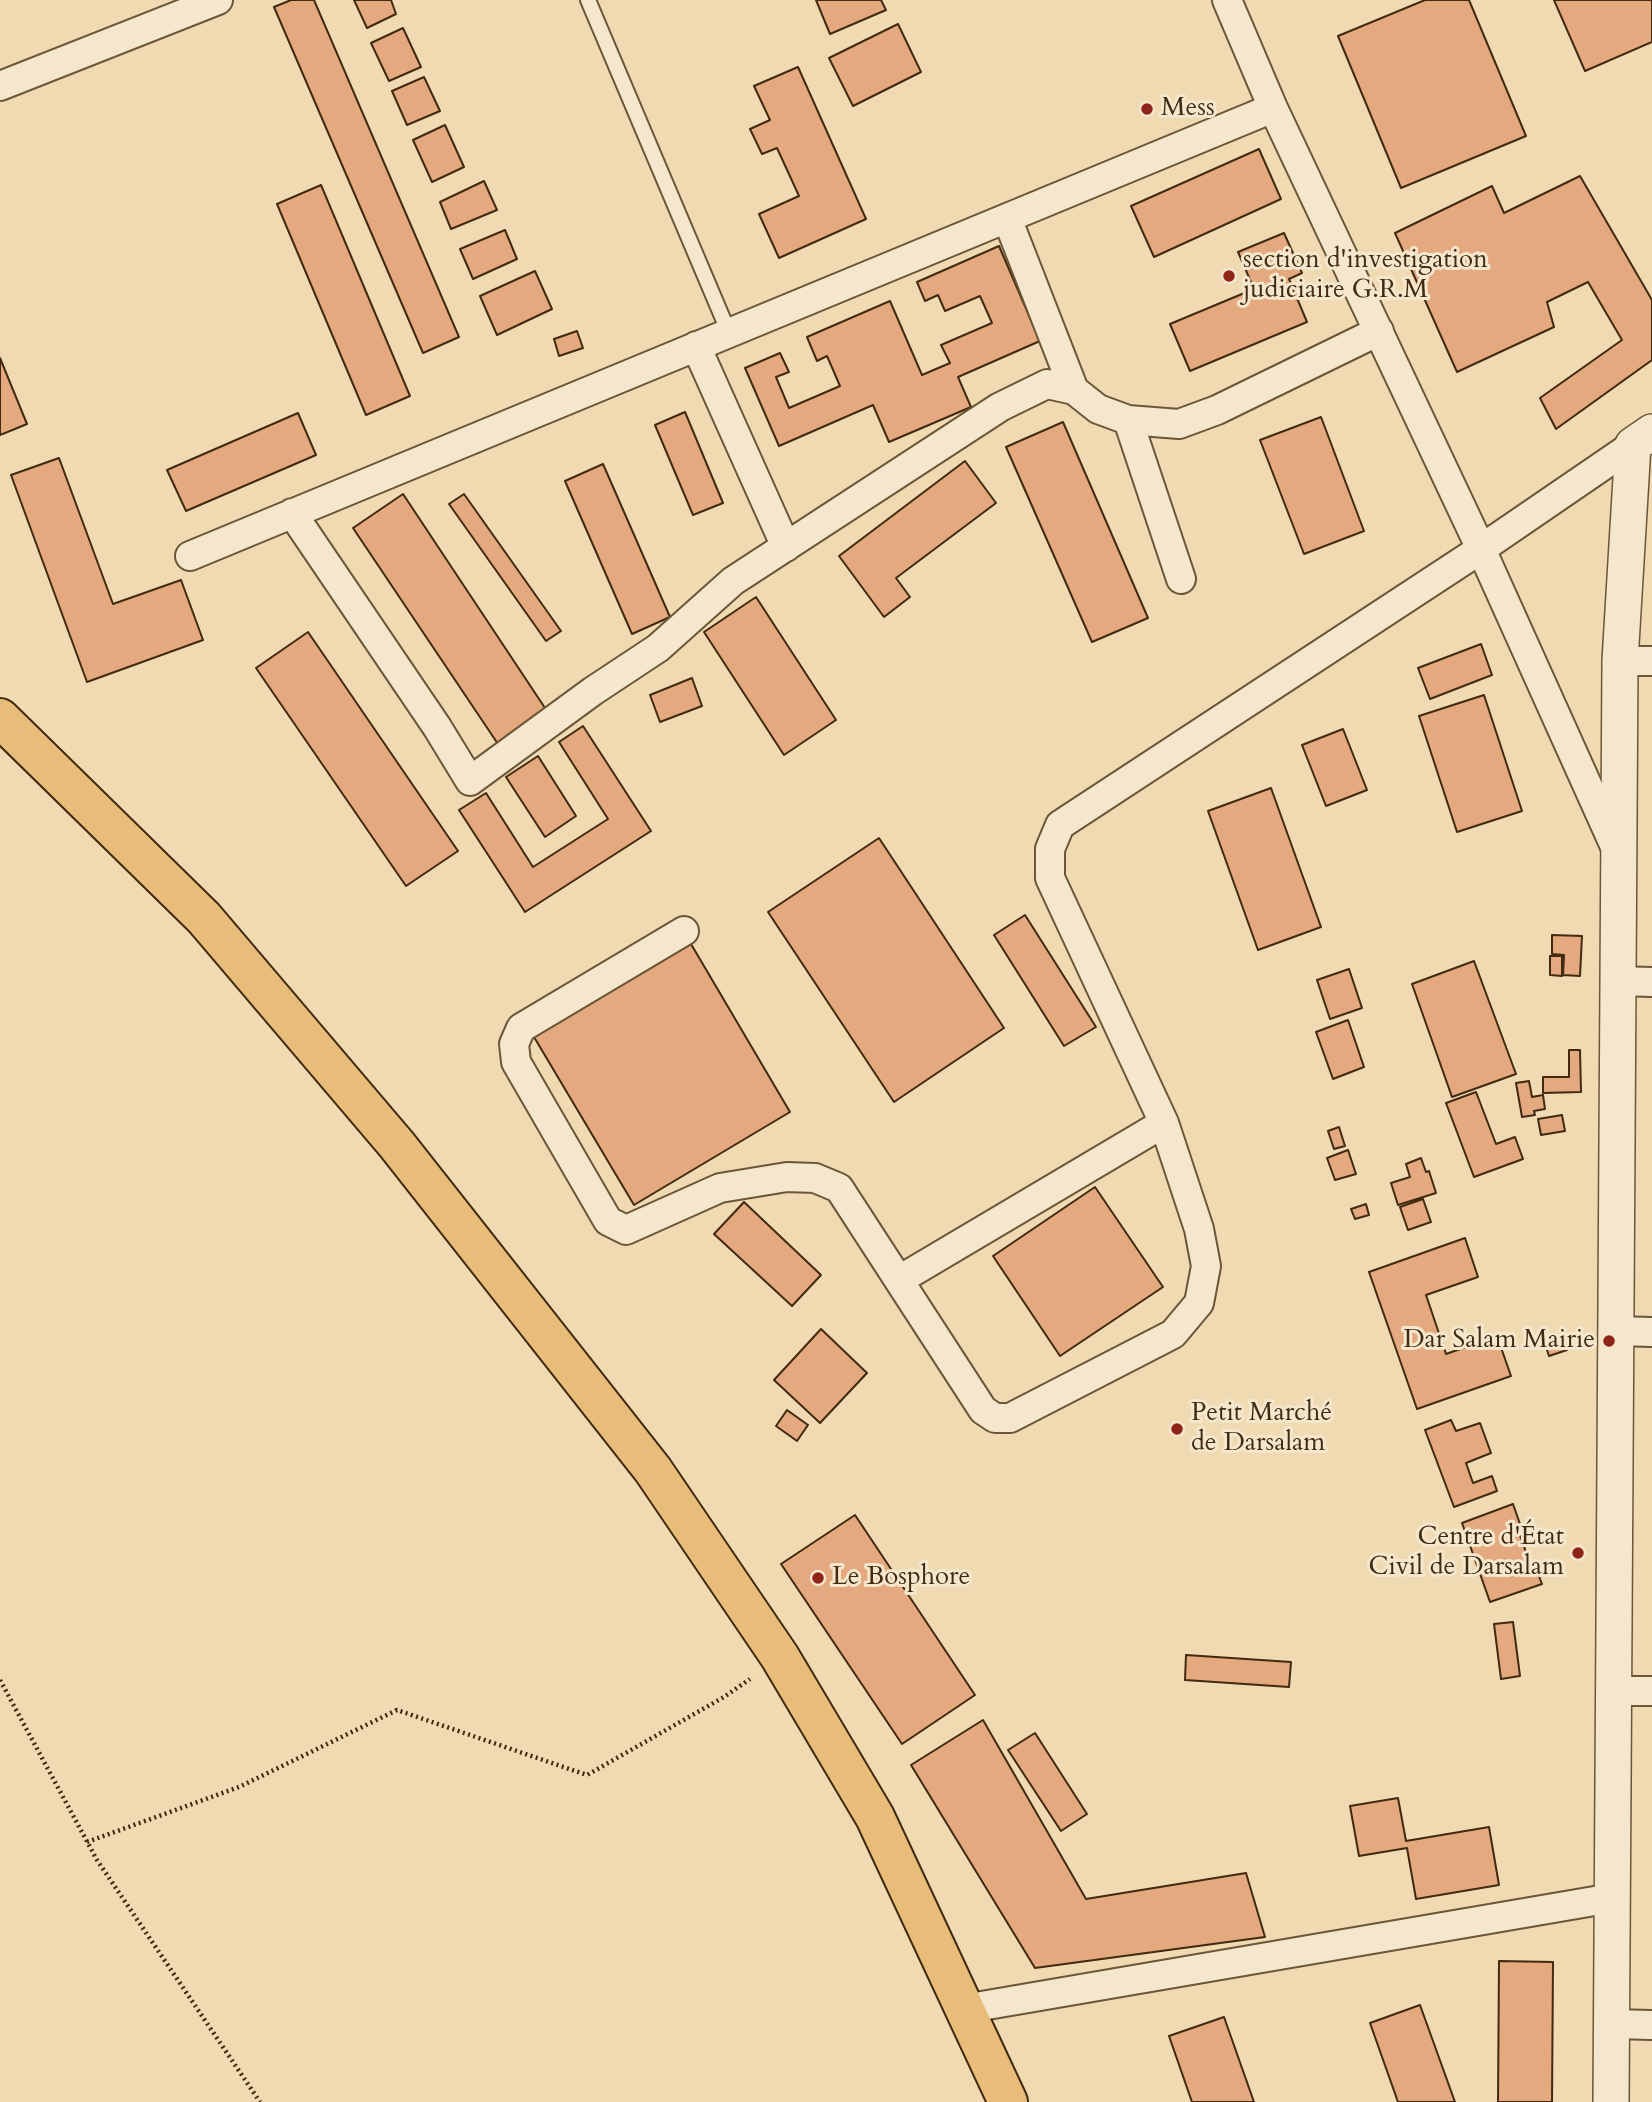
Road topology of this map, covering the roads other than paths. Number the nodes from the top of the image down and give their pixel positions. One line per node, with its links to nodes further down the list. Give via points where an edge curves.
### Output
1 (218, 0): 4 (street)
2 (588, 0): 8 (lane)
3 (1227, 0): 5 (street)
4 (0, 86)
5 (1273, 108): 6 (street); 7 (street)
6 (1007, 218): 8 (street); 10 (street)
7 (1379, 331): 11 (street, via 1179,424); 15 (street)
8 (729, 333): 9 (street)
9 (696, 346): 13 (street); 14 (street)
10 (1074, 390): 11 (street, via 1098,409); 14 (street, via 1047,384 1000,407)
11 (1128, 420): 17 (street)
12 (1642, 439): 15 (street); 18 (street)
13 (292, 513): 14 (street, via 470,781 658,648 733,581); 16 (street)
14 (786, 547)
15 (1481, 549): 20 (street); 24 (street, via 1060,825 1050,849 1050,878)
16 (190, 555)
17 (1181, 579)
18 (1636, 661): 20 (street)
19 (0, 718): 31 (highway, via 205,918 397,1145 653,1470 780,1657 875,1817)
20 (1618, 854): 22 (street)
21 (684, 930): 25 (street, via 521,1028 514,1044 516,1062 608,1221 626,1230 720,1188 787,1177 815,1178 839,1188)
22 (1617, 981): 23 (street); 26 (street)
23 (1652, 982)
24 (1164, 1124): 25 (street); 25 (street, via 1199,1229 1206,1266 1199,1303 1173,1334 1010,1418 995,1418 983,1410)
25 (899, 1280)
26 (1615, 1331): 27 (street); 28 (street)
27 (1652, 1332)
28 (1613, 1691): 29 (street); 30 (street)
29 (1652, 1691)
30 (1612, 1898): 31 (street); 32 (street)
31 (964, 2009): 34 (highway)
32 (1611, 2024): 33 (street); 35 (street)
33 (1652, 2025)
34 (1008, 2102)
35 (1611, 2102)

